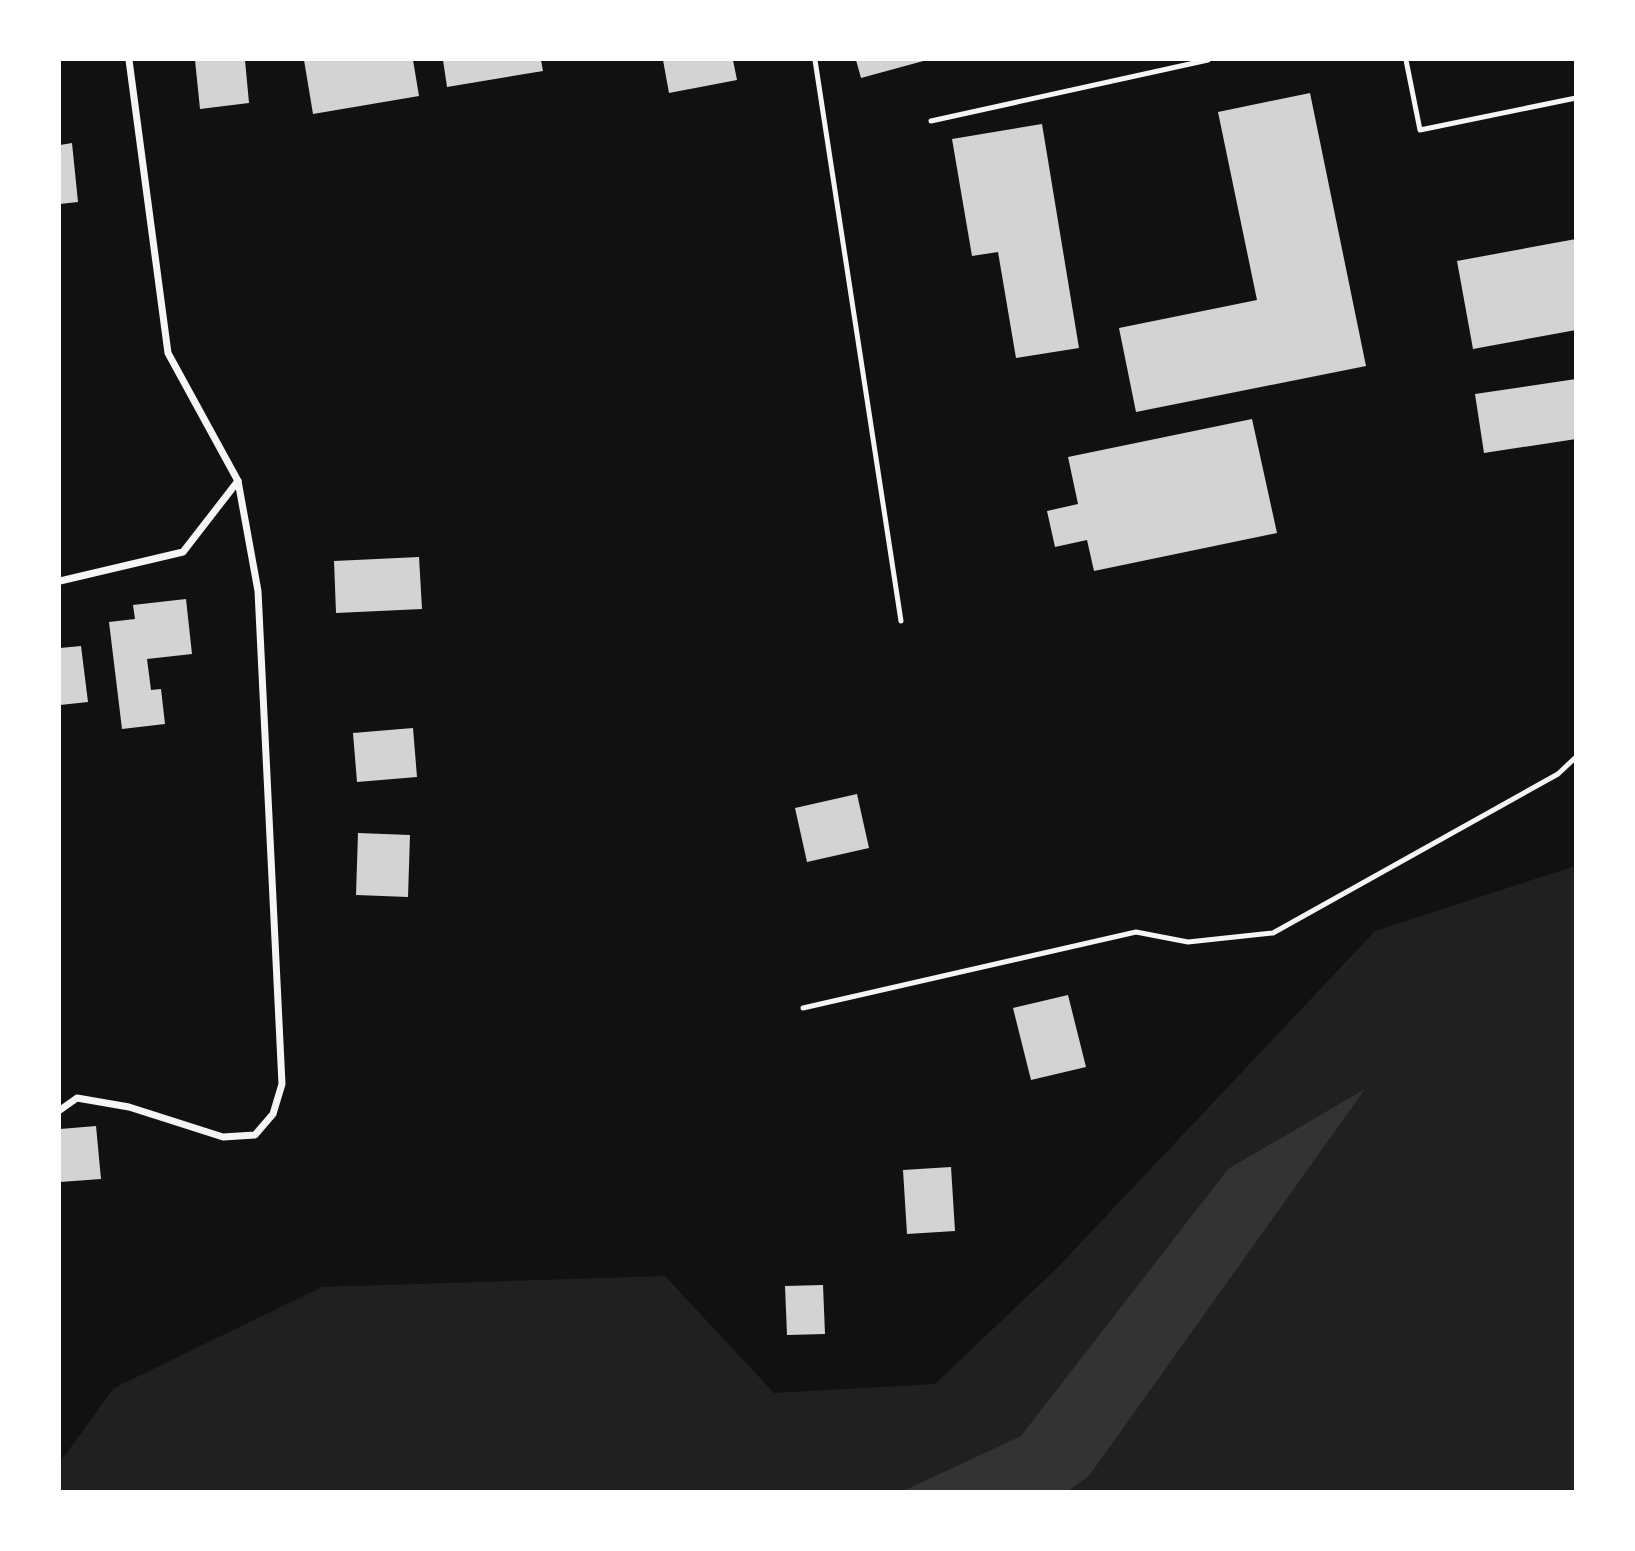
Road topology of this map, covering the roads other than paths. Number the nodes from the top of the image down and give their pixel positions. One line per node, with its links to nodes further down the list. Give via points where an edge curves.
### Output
1 (128, 60): 7 (street, via 168,353)
2 (815, 60): 9 (lane)
3 (1208, 60): 6 (lane)
4 (1406, 60): 5 (lane, via 1420,130)
5 (1576, 98)
6 (932, 121)
7 (238, 481): 8 (street, via 183,552); 12 (street, via 258,592 282,1083 273,1114 255,1135 223,1137 130,1107 77,1098)
8 (60, 581)
9 (901, 621)
10 (1576, 757): 11 (lane, via 1558,774 1273,933 1188,942 1136,932)
11 (803, 1008)
12 (60, 1110)

